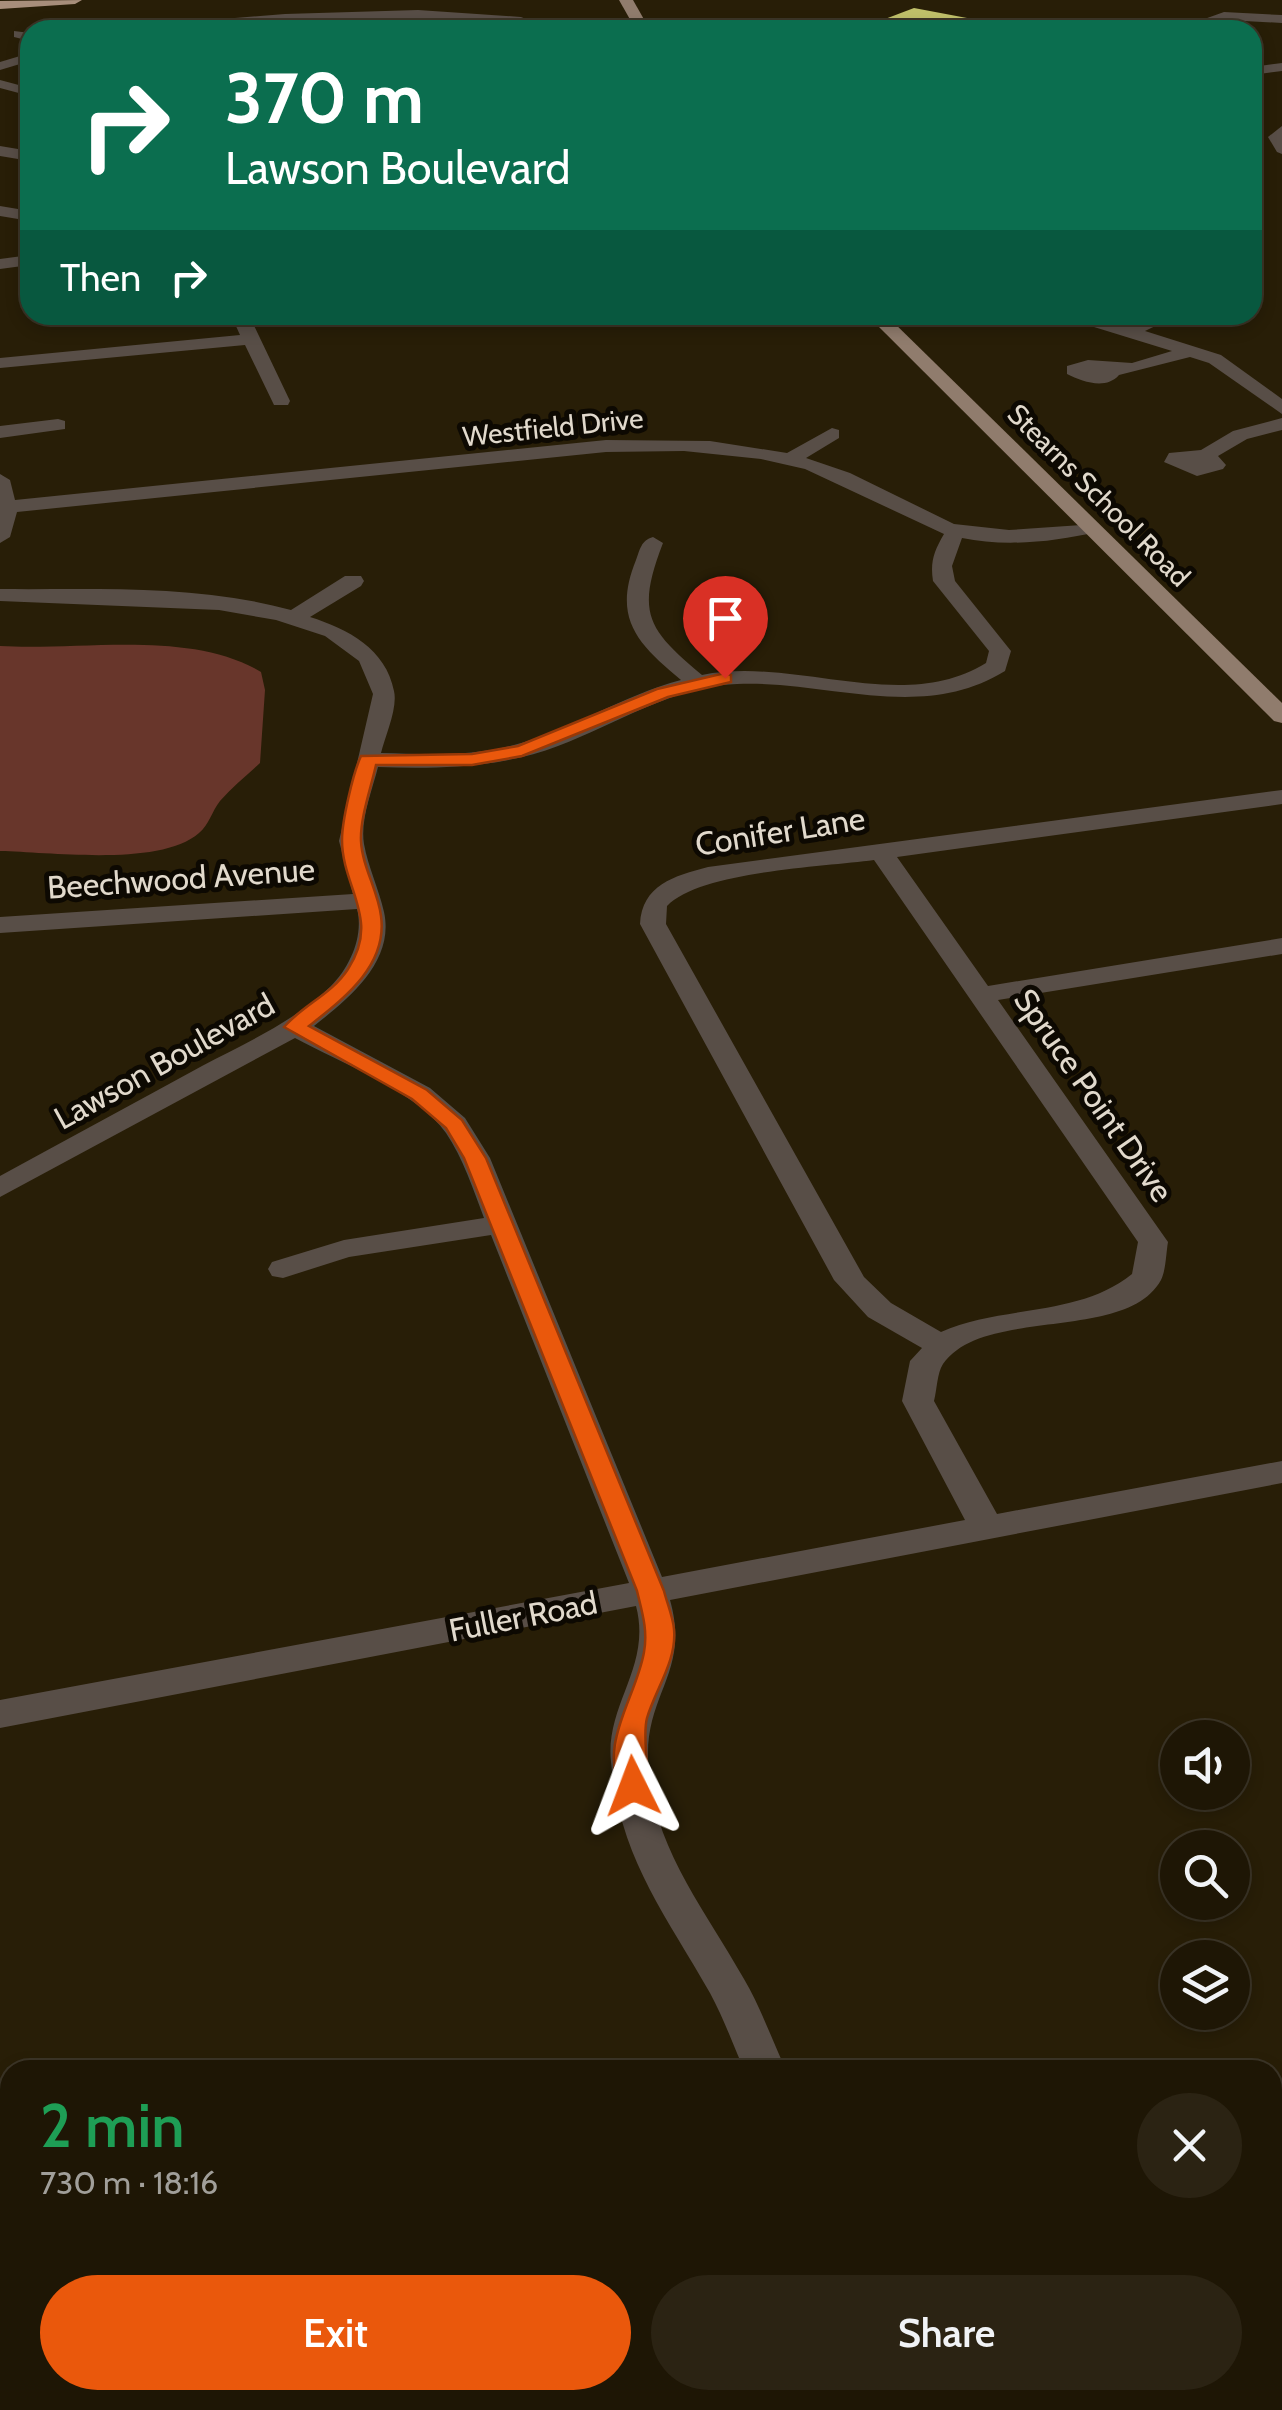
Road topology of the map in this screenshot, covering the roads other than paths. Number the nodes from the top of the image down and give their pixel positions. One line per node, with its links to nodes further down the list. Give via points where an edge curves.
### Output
1 (75, 0): 2 (highway)
2 (0, 4)
3 (408, 13): 5 (street); 6 (street); 7 (street)
4 (1282, 19): 8 (street, via 1203,14)
5 (297, 20)
6 (411, 20)
7 (528, 20)
8 (1206, 20)
9 (1282, 130): 10 (street, via 1276,138)
10 (1282, 148)
11 (245, 325): 16 (street)
12 (886, 325): 32 (main road, Stearns School Road)
13 (1107, 325): 15 (street)
14 (1142, 325): 15 (street)
15 (1128, 330): 17 (street)
16 (251, 339): 18 (street); 22 (street)
17 (1192, 350): 19 (street); 21 (street)
18 (0, 363)
19 (1110, 370)
20 (1282, 384): 21 (street)
21 (1254, 387): 23 (street)
22 (281, 401)
23 (1282, 408)
24 (1282, 424): 28 (street, via 1240,435)
25 (58, 426): 26 (street)
26 (0, 432)
27 (832, 434): 29 (street)
28 (1204, 456)
29 (790, 459): 31 (street, Westfield Drive, via 696,446 606,446); 33 (street, Westfield Drive, via 855,481)
30 (0, 480): 31 (street)
31 (8, 508): 34 (street)
32 (1089, 528): 33 (street, Westfield Drive, via 1013,536); 40 (main road, Stearns School Road)
33 (956, 531): 39 (street, via 938,569 1000,650 988,674 931,690 758,677)
34 (0, 537)
35 (653, 543): 39 (street, via 635,617 644,635)
36 (353, 582): 38 (street)
37 (0, 595): 38 (street, Lawson Boulevard, via 218,603)
38 (296, 616): 41 (street, Lawson Boulevard, via 347,638 374,661 384,694)
39 (698, 682): 41 (street, via 522,750 472,759)
40 (1282, 716)
41 (368, 760): 44 (street, Lawson Boulevard, via 351,841)
42 (1282, 797): 43 (street, Conifer Lane)
43 (880, 851): 47 (street, Spruce Point Drive); 52 (street, Conifer Lane, via 694,878 660,896 653,924 862,1298)
44 (367, 901): 45 (street, Beechwood Avenue); 48 (street, Lawson Boulevard, via 370,940 359,968)
45 (0, 924)
46 (1282, 946): 47 (street)
47 (981, 995): 52 (street, Spruce Point Drive, via 1153,1242 1155,1259 1145,1281 1113,1302 986,1326)
48 (295, 1027): 49 (street, Lawson Boulevard); 50 (street, via 420,1094 455,1124)
49 (0, 1188)
50 (501, 1224): 51 (street, via 344,1249); 55 (street)
51 (282, 1269)
52 (940, 1344): 54 (street, via 916,1379 918,1400)
53 (1282, 1472): 54 (street, Fuller Road)
54 (987, 1528): 55 (street, Fuller Road)
55 (650, 1591): 56 (street, Fuller Road); 57 (street, via 660,1628 658,1656 632,1720 637,1816 660,1875 730,1992)
56 (0, 1714)
57 (761, 2060)

